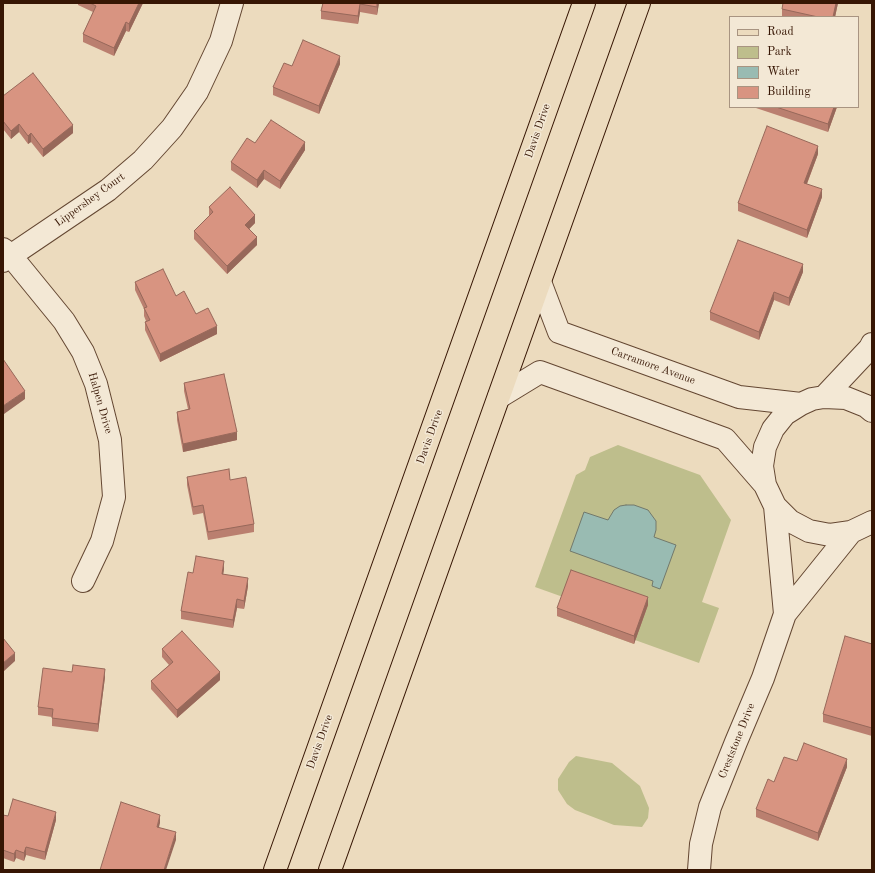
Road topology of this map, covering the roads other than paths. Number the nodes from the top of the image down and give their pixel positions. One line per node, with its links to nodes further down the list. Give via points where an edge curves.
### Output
1 (232, 3): 4 (street, Lippershey Court, via 221,41 197,92 172,128 142,160 108,190)
2 (584, 3): 17 (main road, Davis Drive)
3 (639, 3): 5 (main road)
4 (6, 255): 15 (street, Halpen Drive, via 64,321 83,352 96,384 110,440 114,497 102,541)
5 (540, 282): 7 (main road); 9 (street, Carramore Avenue, via 559,332 739,397)
6 (871, 349): 8 (street)
7 (499, 397): 11 (street, Carramore Avenue, via 540,372 725,439); 18 (main road)
8 (824, 397): 9 (street, Carramore Avenue); 10 (street, Carramore Avenue, via 846,398)
9 (801, 404): 11 (street, Carramore Avenue, via 785,414 772,429 765,447 762,466)
10 (872, 410)
11 (765, 485): 12 (street, Carramore Avenue)
12 (775, 506): 14 (street, Carramore Avenue, via 790,521 809,531 830,535); 16 (street, Creststone Drive)
13 (872, 522): 14 (street, Carramore Avenue)
14 (851, 532): 16 (street, Creststone Drive)
15 (83, 581)
16 (784, 614): 19 (street, Creststone Drive, via 763,678 710,807 701,844)
17 (275, 870)
18 (330, 870)
19 (699, 870)

